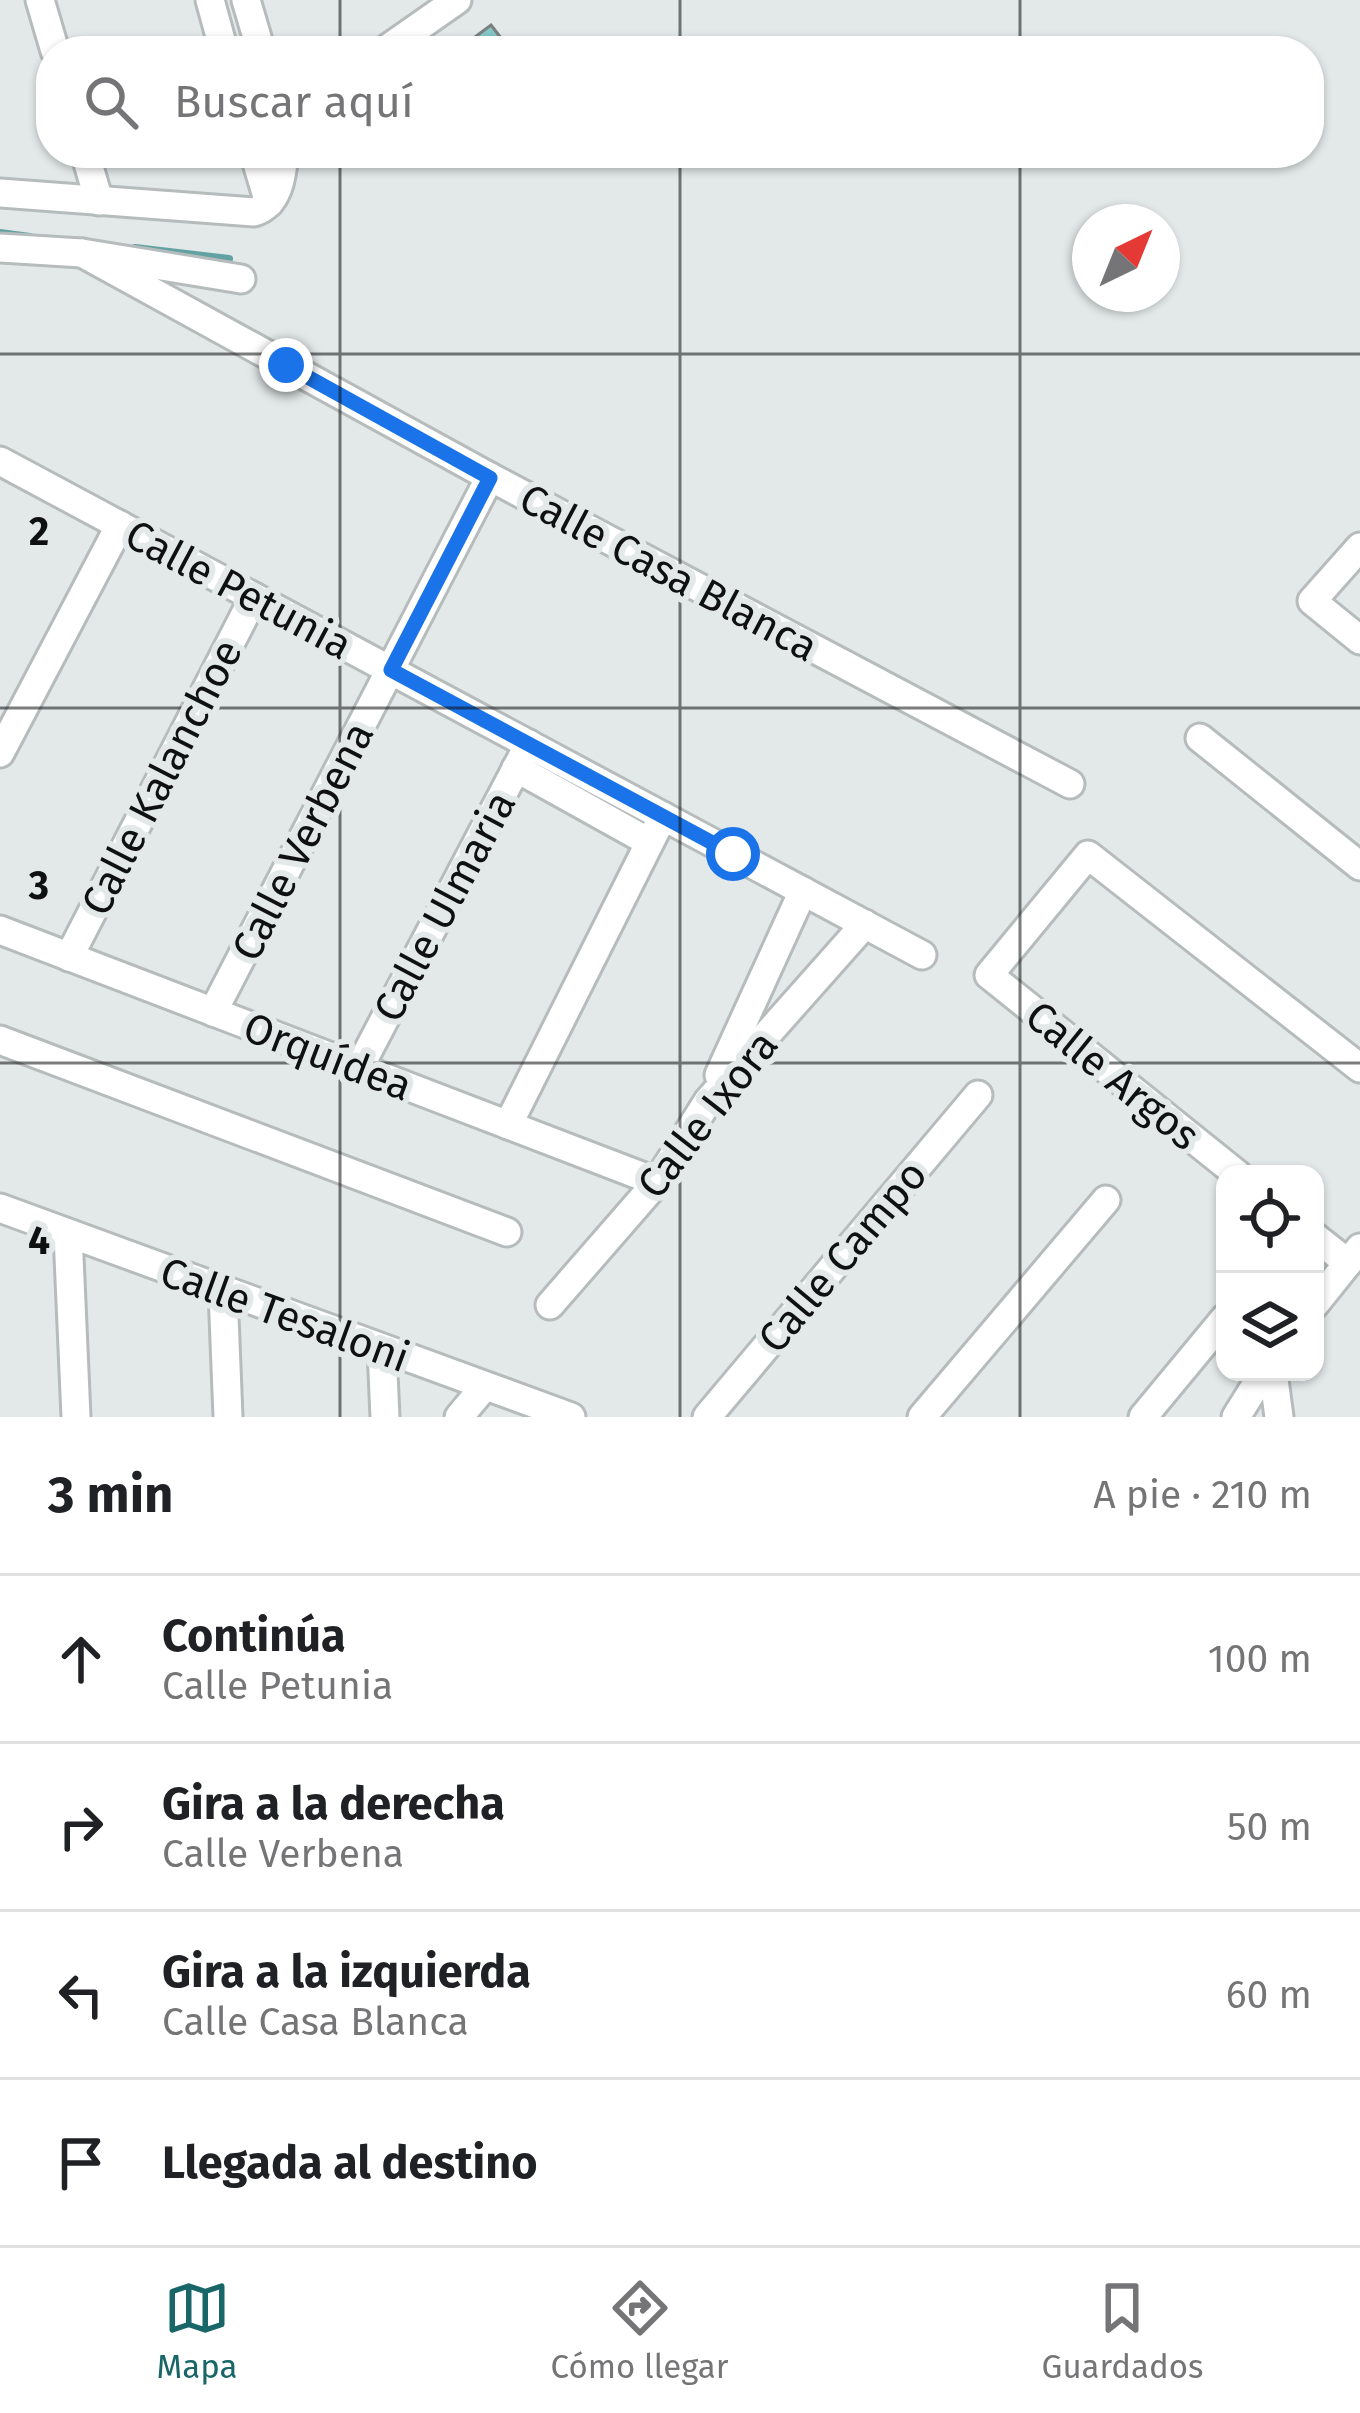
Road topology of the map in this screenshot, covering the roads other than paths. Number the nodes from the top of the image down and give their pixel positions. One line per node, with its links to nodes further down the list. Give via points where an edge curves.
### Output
1 (40, 0): 5 (street)
2 (209, 0): 6 (street)
3 (246, 0): 7 (street)
4 (458, 0): 8 (street)
5 (51, 36)
6 (220, 36)
7 (257, 36)
8 (406, 36)
9 (89, 168): 13 (street)
10 (258, 168): 14 (street)
11 (283, 168): 14 (street)
12 (0, 193): 13 (street)
13 (99, 201): 14 (street, via 254,212)
14 (269, 203)
15 (0, 248): 16 (street)
16 (82, 253): 17 (street); 19 (street, Calle Casa Blanca)
17 (241, 279)
18 (0, 461): 20 (street, Calle Petunia)
19 (490, 478): 24 (street, Calle Verbena); 28 (street, Calle Casa Blanca)
20 (120, 525): 22 (street, Calle Petunia); 26 (street)
21 (1360, 547): 23 (street, via 1312,601)
22 (254, 597): 24 (street, Calle Petunia); 36 (street, Calle Kalanchoe)
23 (1360, 640)
24 (391, 670): 27 (street, Calle Petunia); 37 (street, Calle Verbena)
25 (1200, 738): 31 (street)
26 (0, 753)
27 (523, 756): 29 (street, Calle Petunia); 30 (street); 39 (street, Calle Ulmaria)
28 (1070, 784)
29 (663, 816): 30 (street); 32 (street, Calle Petunia)
30 (649, 842): 43 (street)
31 (1360, 866)
32 (802, 891): 33 (street, Calle Petunia); 42 (street)
33 (865, 924): 35 (street, Calle Petunia); 42 (street, Calle Ixora)
34 (0, 930): 36 (street, Orquídea)
35 (922, 955)
36 (69, 957): 37 (street, Orquídea)
37 (213, 1012): 39 (street, Orquídea)
38 (0, 1040): 48 (street)
39 (359, 1068): 43 (street, Orquídea)
40 (1360, 1068): 44 (street, Calle Argos, via 1088,855 988,975)
41 (978, 1095): 65 (street, Calle Campo)
42 (708, 1101): 45 (street, Calle Ixora)
43 (508, 1126): 45 (street, Orquídea)
44 (1226, 1165)
45 (657, 1182): 54 (street, Calle Ixora)
46 (1106, 1200): 66 (street)
47 (0, 1208): 49 (street, Calle Tesaloni)
48 (507, 1232)
49 (68, 1234): 52 (street, Calle Tesaloni); 60 (street)
50 (1324, 1241): 51 (street)
51 (1354, 1256): 53 (street)
52 (223, 1291): 56 (street, Calle Tesaloni); 61 (street)
53 (1324, 1293)
54 (550, 1305)
55 (1216, 1329): 67 (street)
56 (382, 1350): 59 (street, Calle Tesaloni); 62 (street)
57 (1258, 1381): 68 (street)
58 (1275, 1381): 69 (street)
59 (484, 1387): 63 (street); 64 (street, Calle Tesaloni)
60 (76, 1417)
61 (228, 1417)
62 (385, 1417)
63 (458, 1417)
64 (571, 1417)
65 (707, 1417)
66 (922, 1417)
67 (1143, 1417)
68 (1236, 1417)
69 (1279, 1417)

